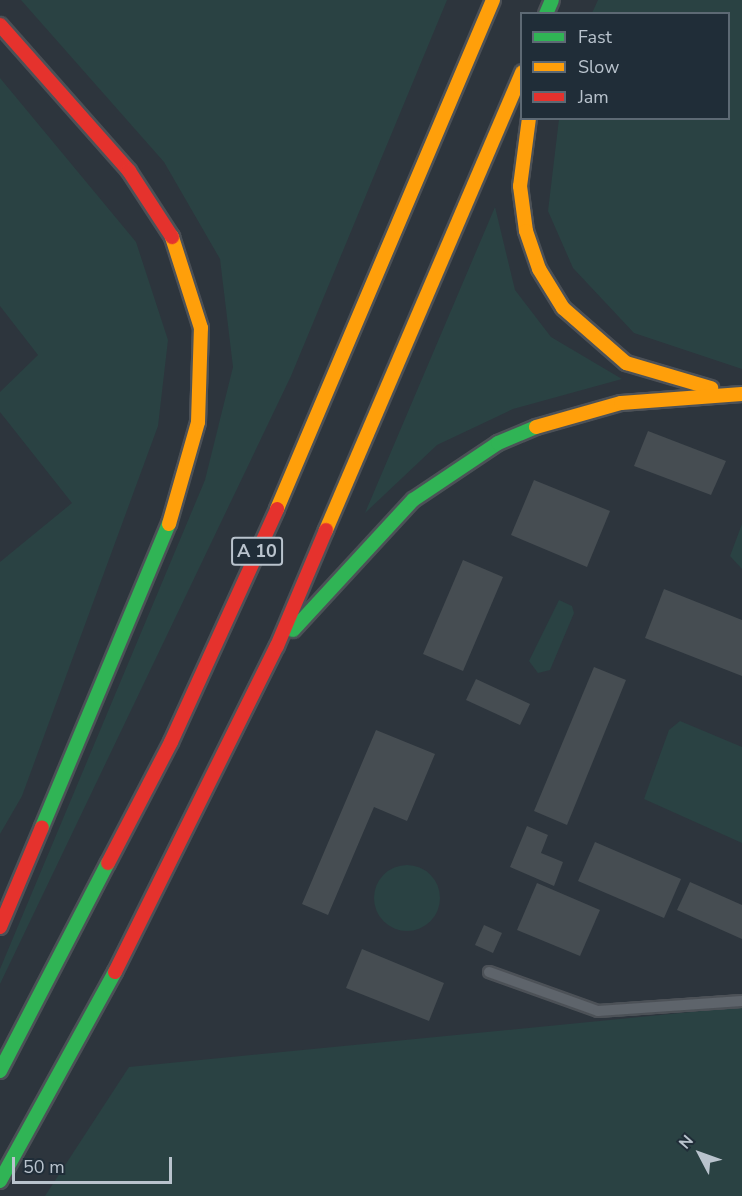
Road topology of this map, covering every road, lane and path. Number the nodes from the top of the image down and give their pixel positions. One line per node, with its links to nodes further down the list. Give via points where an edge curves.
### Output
1 (493, 0): 10 (highway, A 10, via 314,426 171,742)
2 (0, 26): 7 (highway, via 129,171 180,250 201,328 198,422 169,524)
3 (520, 77): 6 (highway, A 10)
4 (529, 120): 5 (highway, via 520,186 526,231 539,269 563,308 592,339 626,363 683,384)
5 (742, 394): 6 (highway, via 621,403 561,417 498,442 413,500)
6 (277, 646): 11 (highway, A 10, via 132,941)
7 (0, 927)
8 (489, 972): 9 (lane, via 598,1011)
9 (742, 1001)
10 (0, 1071)
11 (0, 1181)

